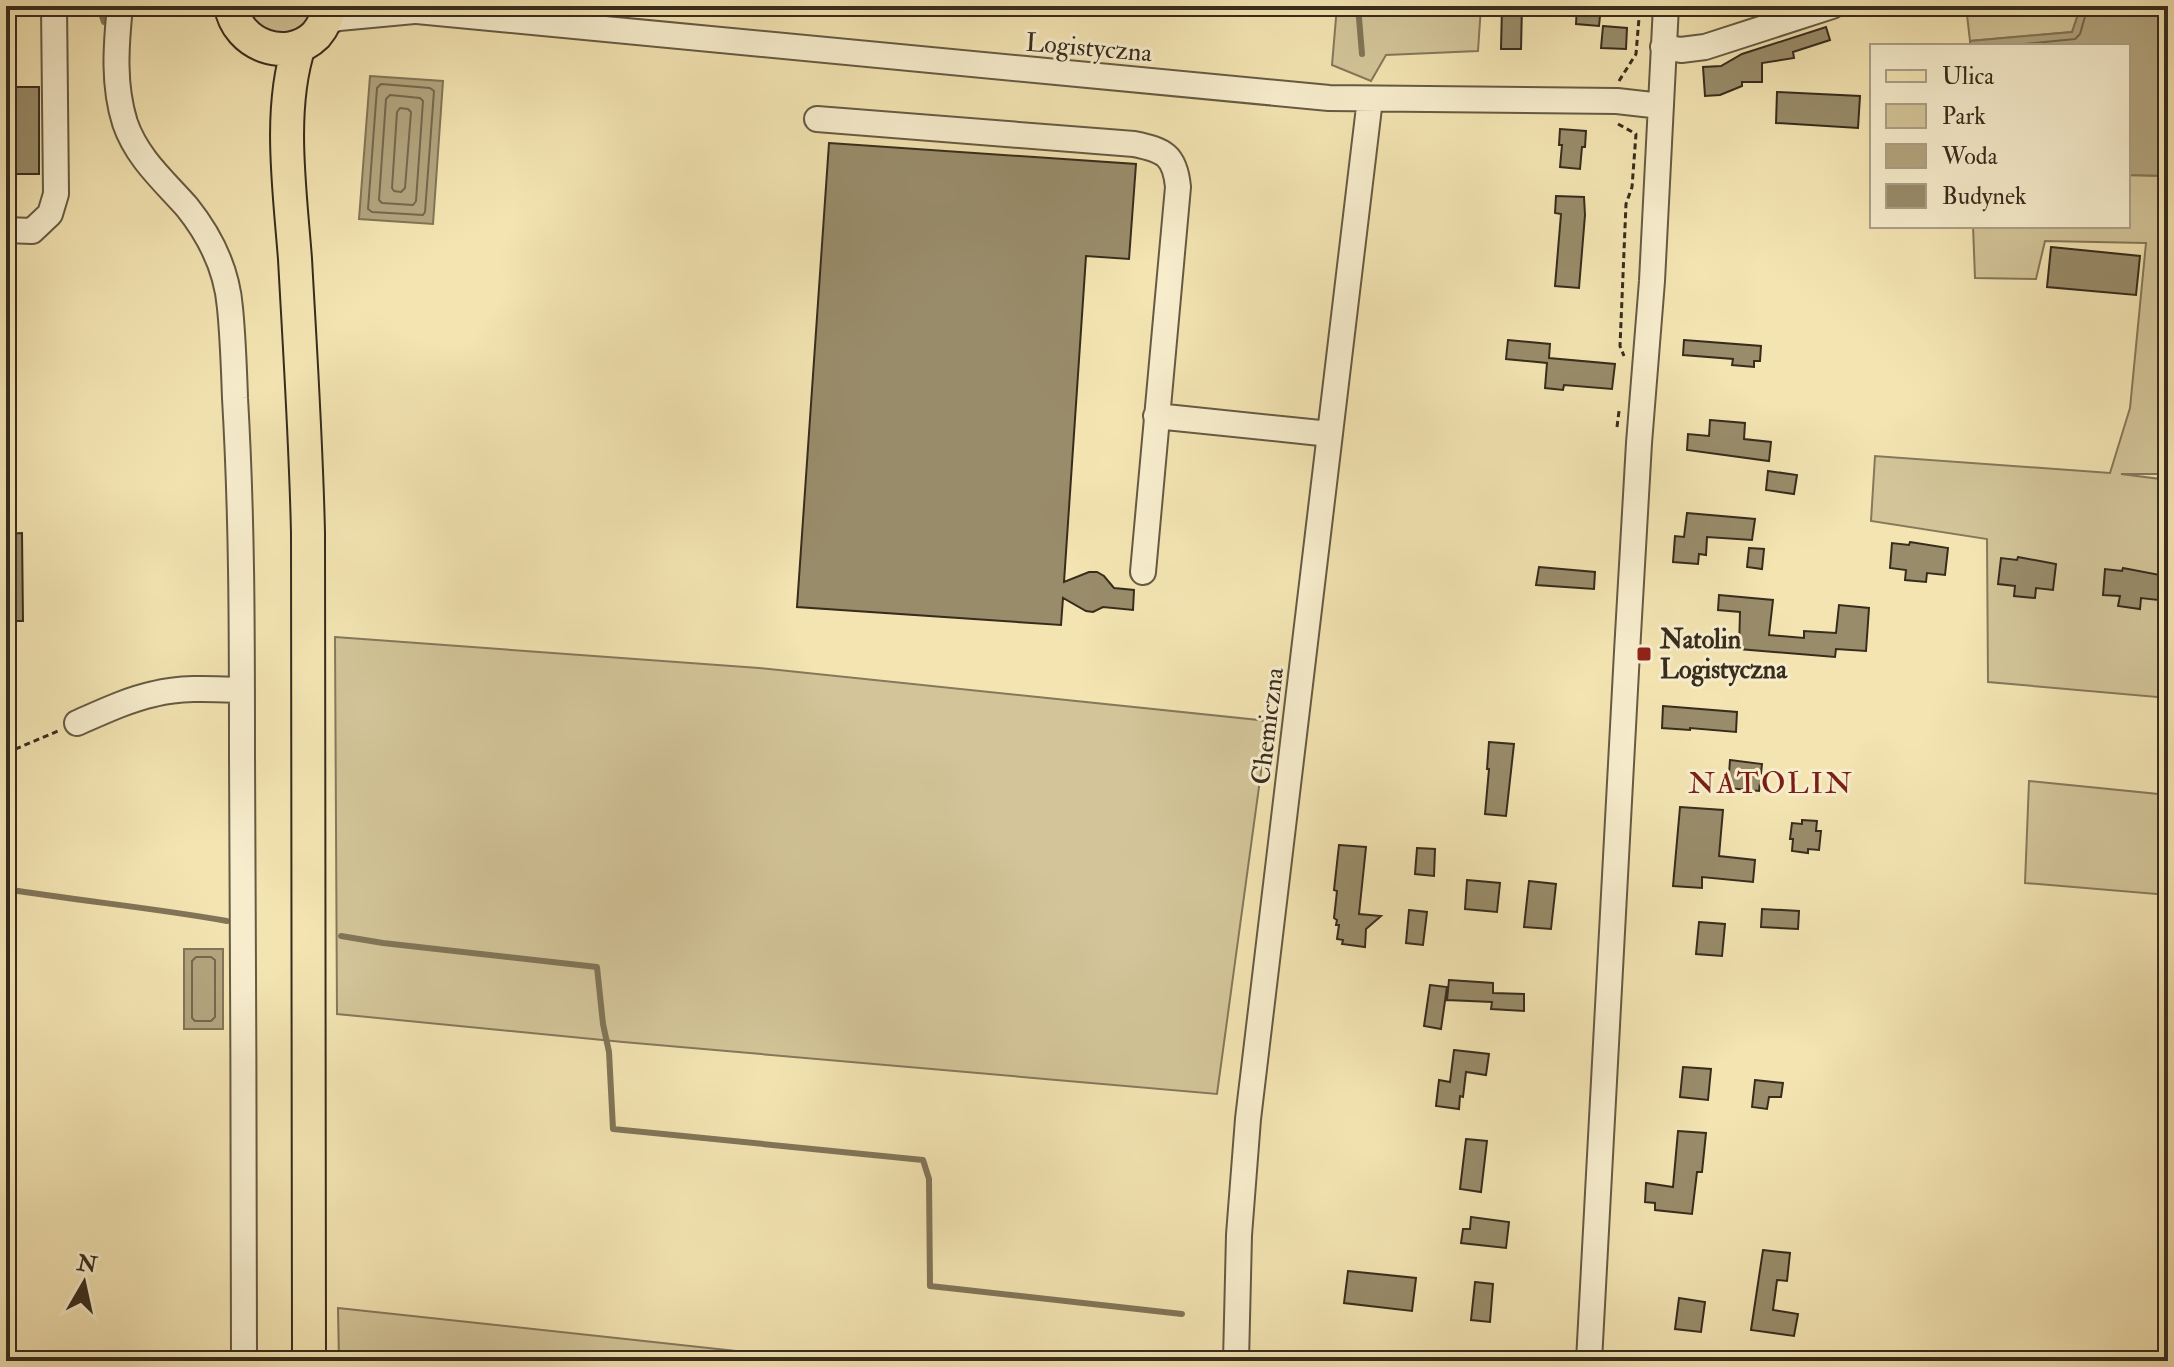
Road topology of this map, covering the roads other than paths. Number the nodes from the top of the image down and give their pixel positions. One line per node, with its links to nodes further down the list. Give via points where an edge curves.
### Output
1 (54, 6): 16 (street, via 56,194 50,214 32,231)
2 (120, 6): 20 (street, via 117,78 126,125 154,173 202,227 225,276 240,476)
3 (1666, 6): 11 (street)
4 (1832, 6): 11 (street, via 1705,47)
5 (228, 8): 9 (main road, via 249,38)
6 (407, 8): 7 (street, Logistyczna, via 339,18); 8 (street, Logistyczna)
7 (328, 14): 10 (main road, via 315,37)
8 (614, 18): 12 (street, Logistyczna)
9 (263, 46): 10 (main road); 15 (main road)
10 (299, 46): 15 (main road)
11 (1663, 47): 13 (street)
12 (1370, 99): 13 (street, Logistyczna); 18 (street, Chemiczna)
13 (1661, 106): 25 (street)
14 (817, 119): 17 (street, via 1134,144 1167,156 1176,168 1178,187)
15 (286, 129): 23 (main road, via 308,533)
16 (6, 230)
17 (1156, 416): 18 (street); 19 (street)
18 (1330, 434): 24 (street, Chemiczna, via 1248,1119)
19 (1143, 572)
20 (242, 690): 21 (street, via 157,693); 22 (street)
21 (77, 723)
22 (244, 1361)
23 (309, 1361)
24 (1236, 1361)
25 (1589, 1361)

